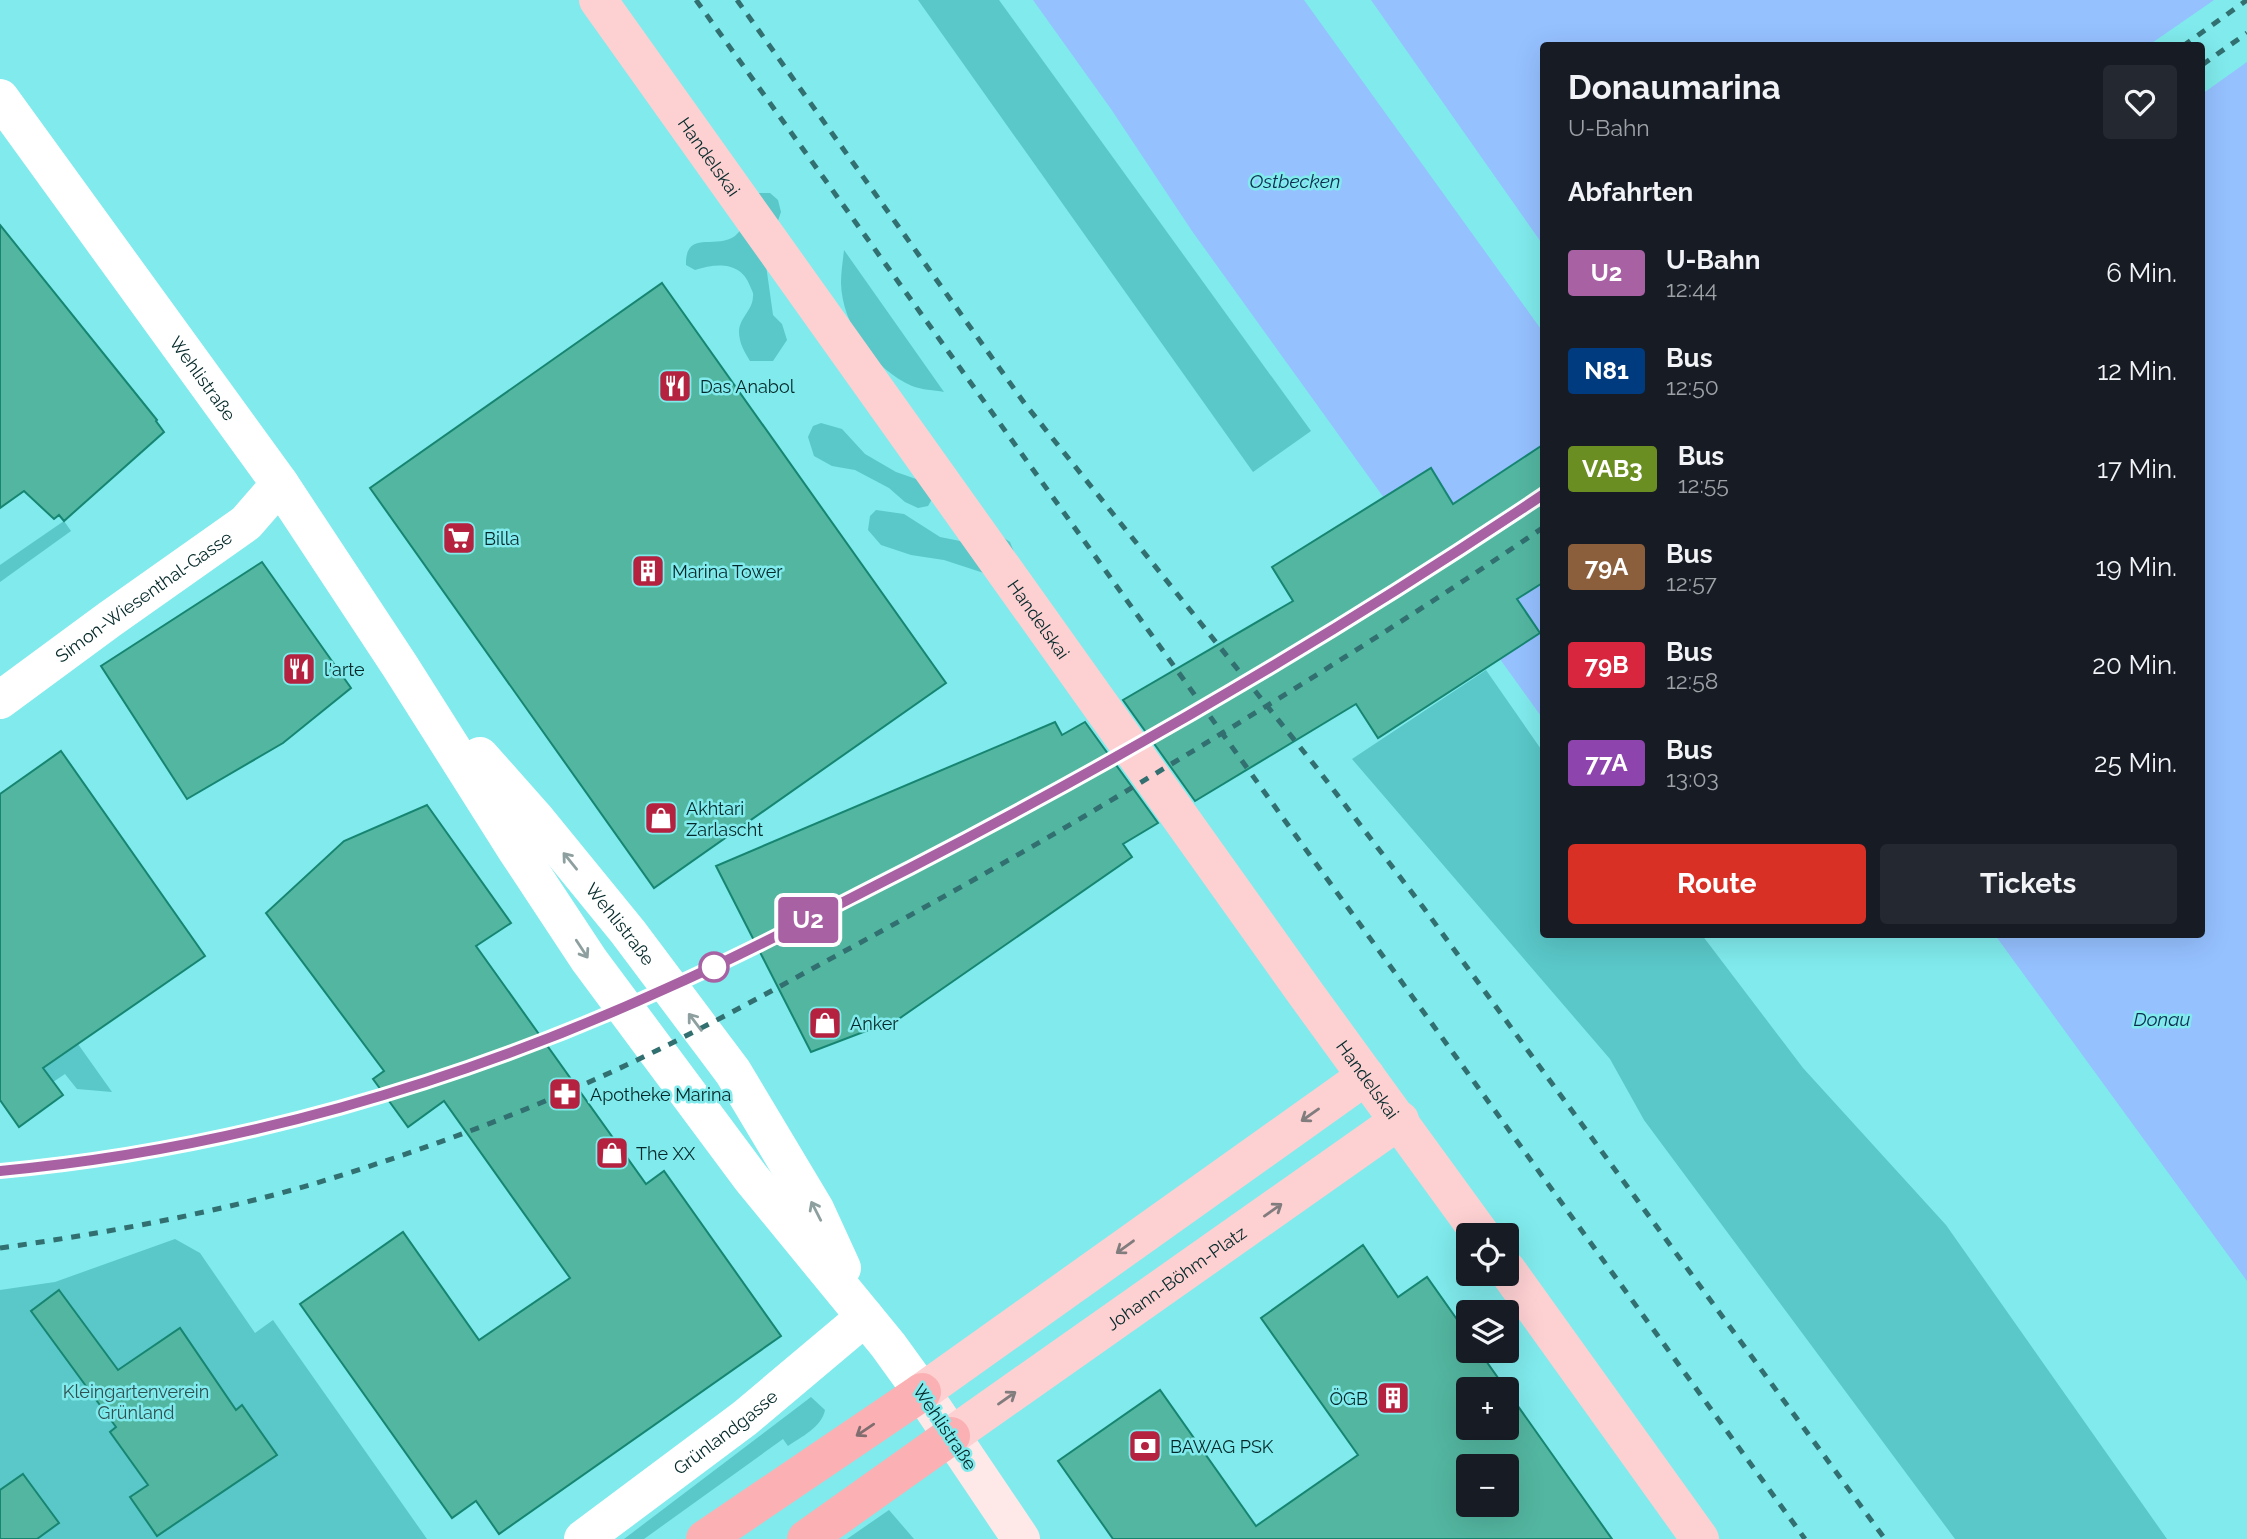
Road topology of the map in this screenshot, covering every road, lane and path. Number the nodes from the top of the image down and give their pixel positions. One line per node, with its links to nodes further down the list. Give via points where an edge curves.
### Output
1 (598, 0): 5 (main road, Handelskai)
2 (0, 98): 3 (street, Wehlistraße)
3 (280, 484): 4 (street, Simon-Wiesenthal-Gasse, via 246,523); 9 (street, Wehlistraße, via 589,960 751,1178)
4 (0, 700)
5 (1366, 1076): 6 (main road, Handelskai); 10 (main road, one-way to 10)
6 (1400, 1120): 7 (main road, Handelskai); 11 (main road, Johann-Böhm-Platz, one-way to 6)
7 (1473, 1223)
8 (1518, 1286): 16 (main road)
9 (865, 1317): 10 (street, Wehlistraße); 12 (street, Grünlandgasse, via 745,1418)
10 (922, 1392): 11 (street, Wehlistraße); 13 (highway, one-way to 13)
11 (951, 1436): 14 (highway); 15 (street, Wehlistraße)
12 (583, 1539)
13 (705, 1539)
14 (806, 1539)
15 (1021, 1539)
16 (1700, 1539)

